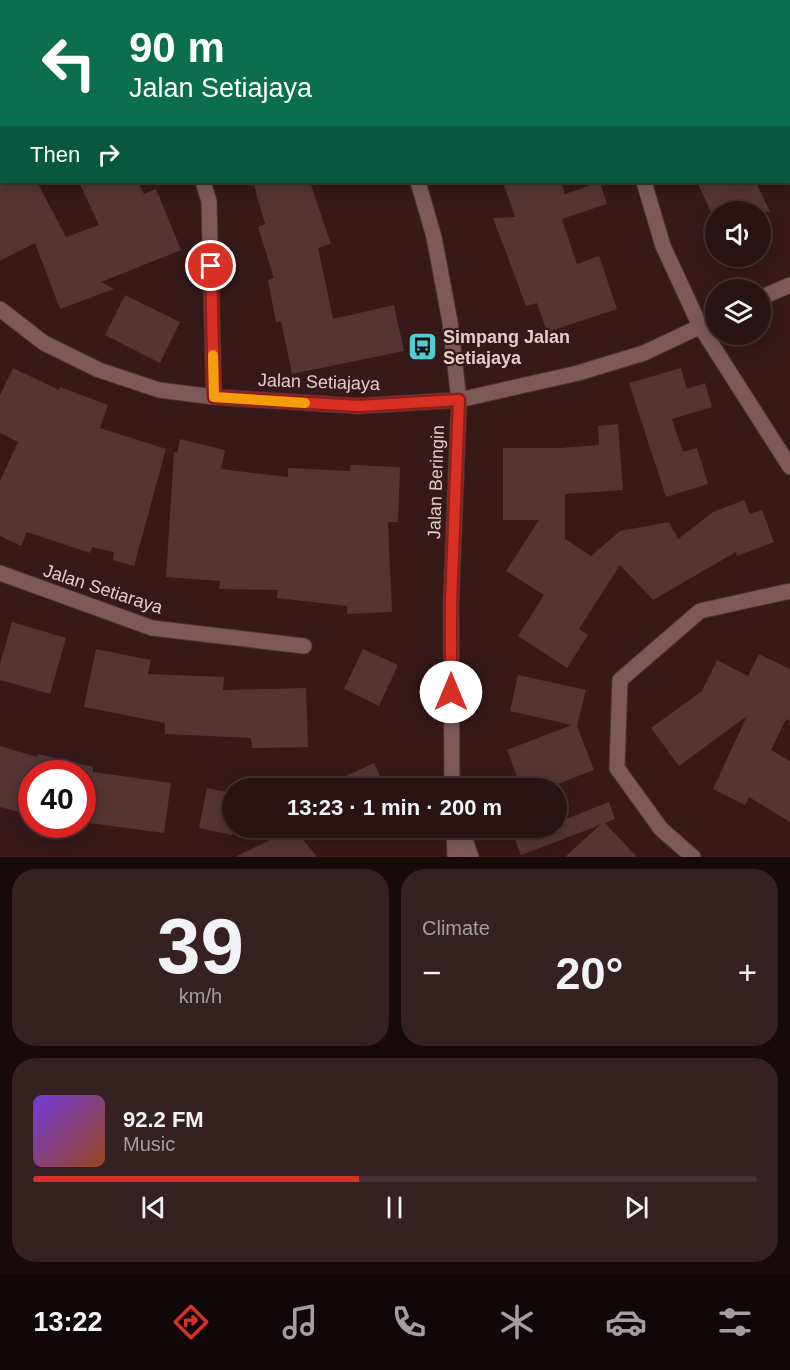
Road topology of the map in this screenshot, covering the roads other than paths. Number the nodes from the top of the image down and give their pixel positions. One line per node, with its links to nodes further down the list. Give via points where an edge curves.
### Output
1 (203, 183): 9 (street, via 209,201)
2 (418, 183): 10 (street, Jalan Beringin, via 444,290)
3 (644, 183): 8 (street, via 663,246)
4 (790, 285): 5 (street)
5 (771, 293)
6 (0, 309): 9 (street, Jalan Setiajaya, via 44,343 99,370 159,390)
7 (705, 324): 8 (street, Jalan Setiajaya)
8 (700, 326): 10 (street, Jalan Setiajaya, via 622,360); 11 (street)
9 (214, 397): 10 (street, Jalan Setiajaya, via 358,406)
10 (459, 400): 15 (street, Jalan Beringin, via 451,603)
11 (790, 467)
12 (0, 573): 14 (street, Jalan Setiaraya, via 152,628)
13 (790, 591): 20 (street, via 700,611 620,680 617,768 661,829)
14 (304, 646)
15 (452, 778)
16 (454, 838): 18 (street)
17 (464, 838): 19 (street)
18 (455, 857)
19 (471, 857)
20 (693, 857)

